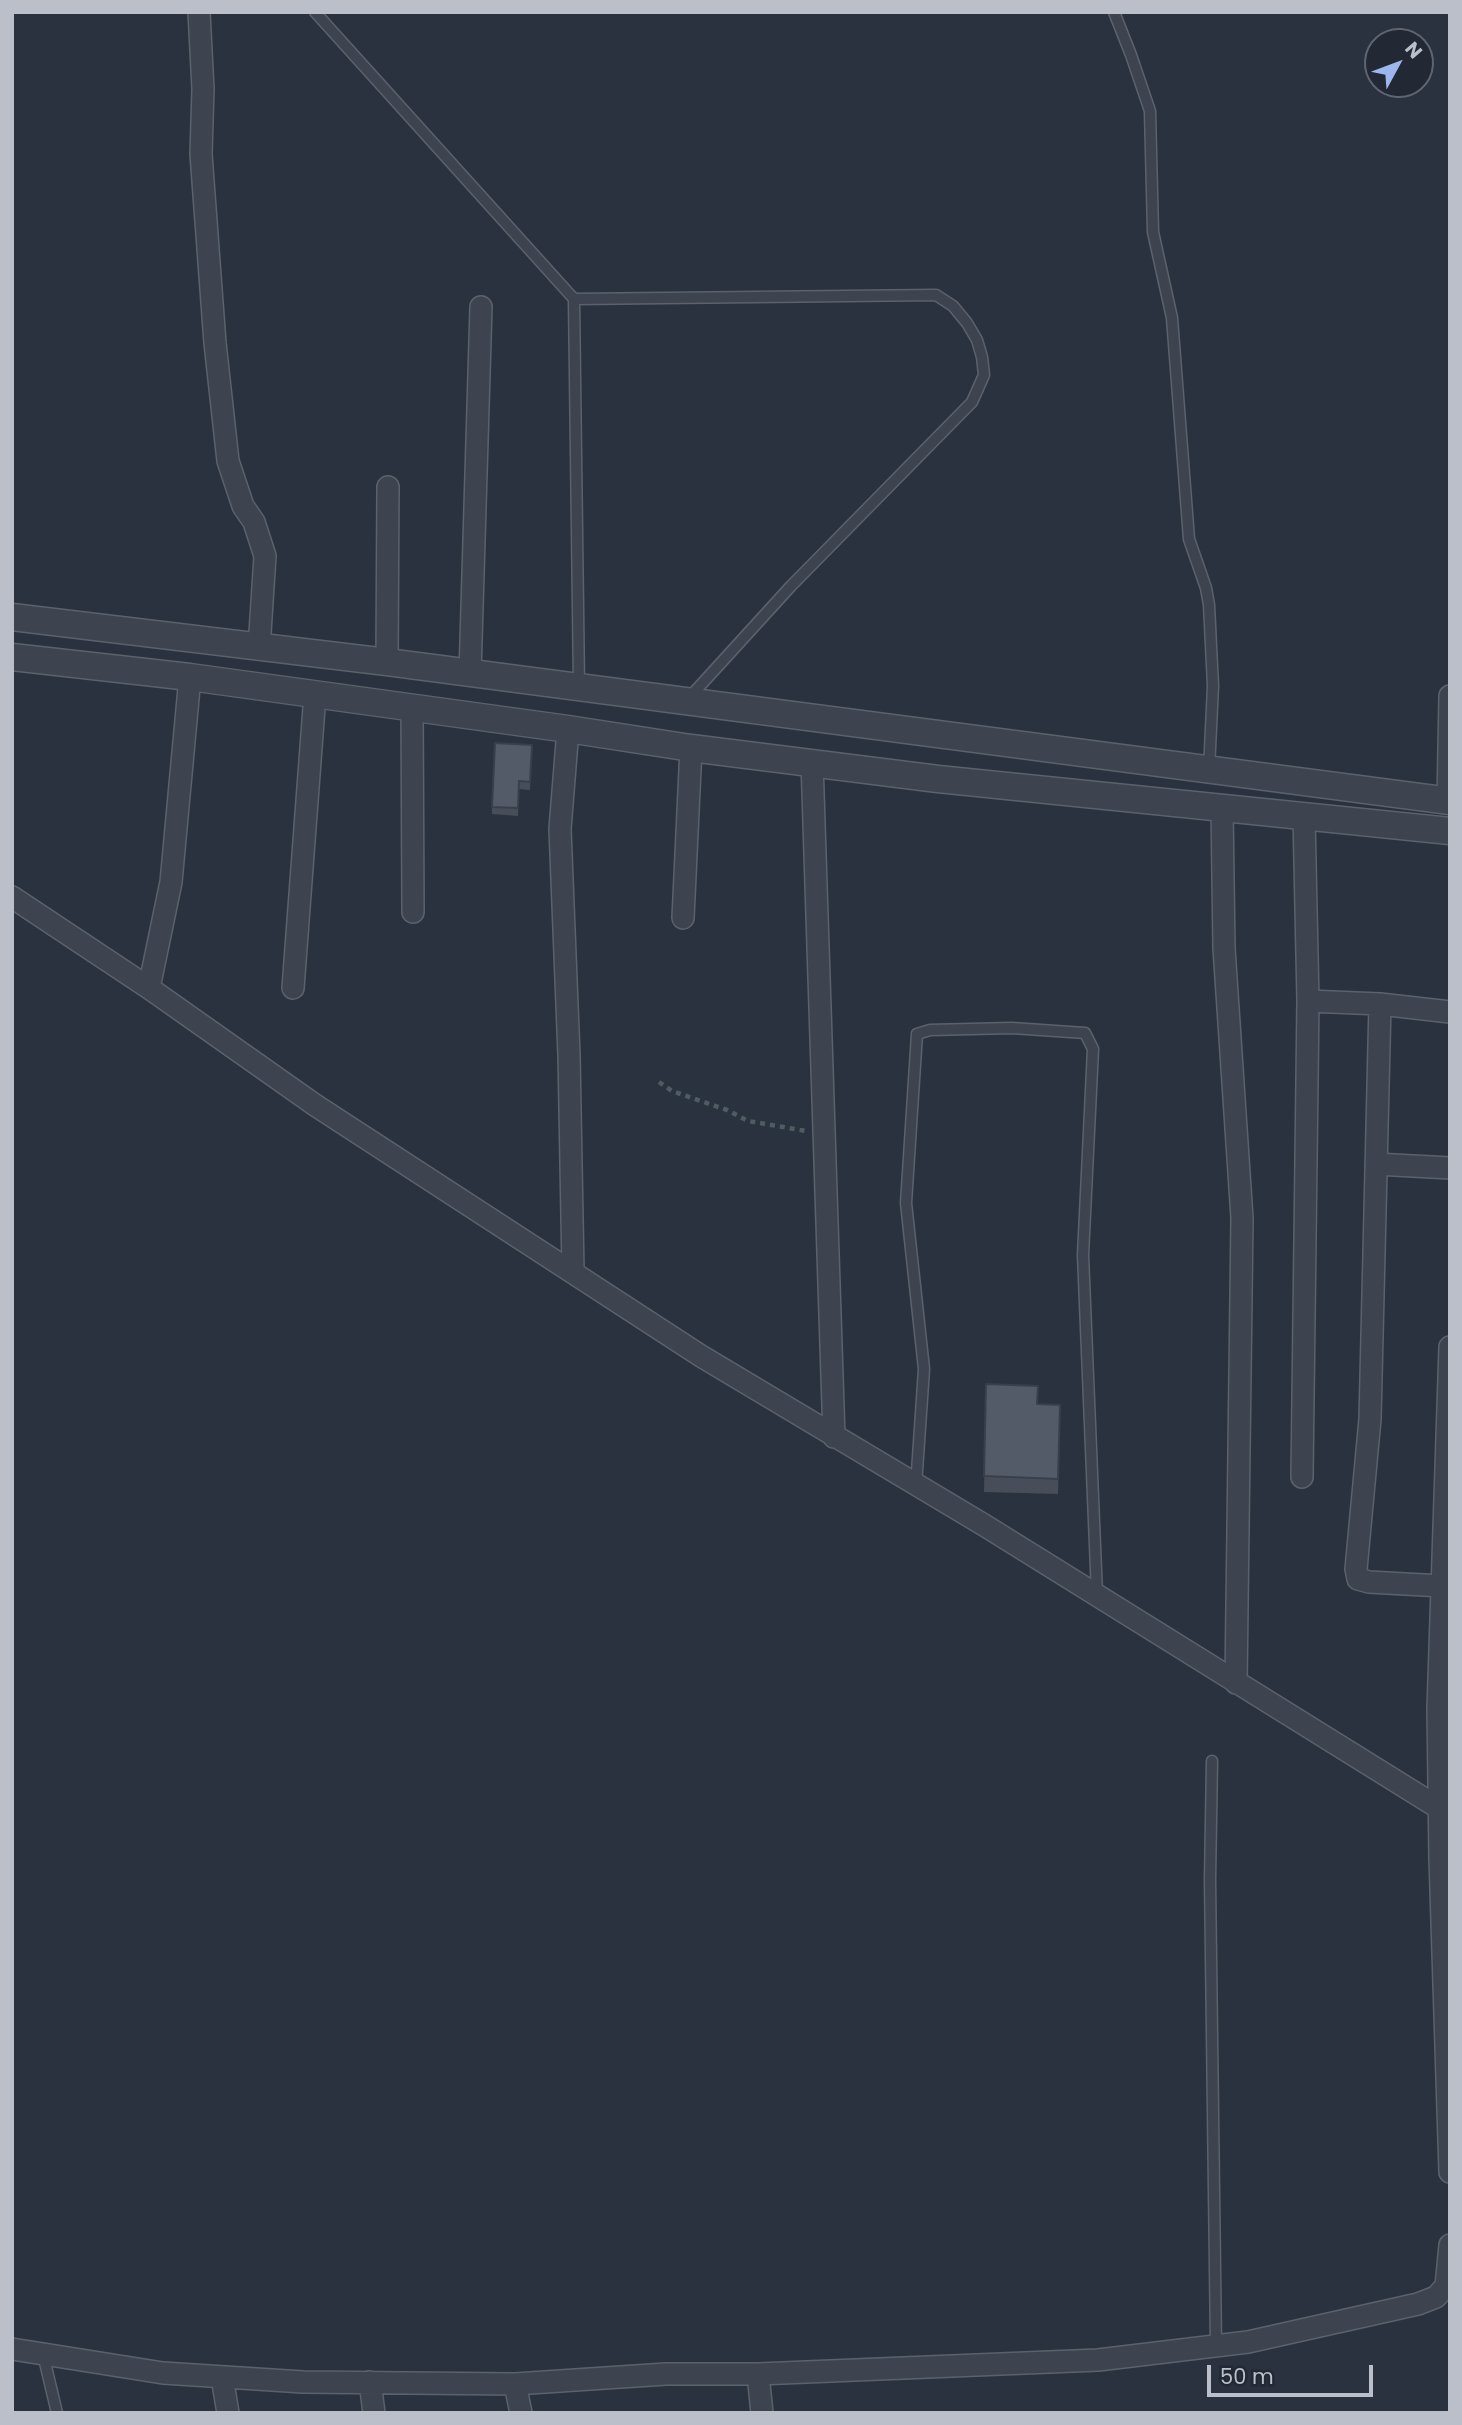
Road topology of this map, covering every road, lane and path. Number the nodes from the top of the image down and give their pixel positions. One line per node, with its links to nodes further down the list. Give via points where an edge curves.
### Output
1 (199, 12): 8 (street, via 201,154 215,343 228,461 265,556)
2 (315, 12): 4 (lane)
3 (1114, 12): 22 (lane, via 1150,111 1153,232 1172,318 1189,539 1209,605 1213,686)
4 (574, 299): 13 (lane); 16 (lane, via 936,295 967,323 982,357 984,375 972,402 791,586)
5 (481, 307): 11 (street)
6 (388, 487): 10 (street)
7 (12, 617): 8 (street)
8 (259, 648): 10 (street)
9 (12, 657): 12 (street)
10 (387, 662): 11 (street)
11 (470, 674): 13 (street)
12 (190, 677): 14 (street); 31 (street, via 171,883)
13 (579, 688): 16 (street)
14 (315, 694): 17 (street); 32 (street)
15 (1450, 696): 24 (street)
16 (685, 702): 20 (street)
17 (412, 707): 18 (street); 29 (street)
18 (568, 729): 19 (street); 40 (street, via 560,829)
19 (691, 748): 21 (street); 30 (street)
20 (1047, 749): 22 (street); 23 (street)
21 (812, 762): 23 (street); 37 (street)
22 (1209, 770): 24 (street)
23 (1043, 790): 25 (street)
24 (1449, 801)
25 (1222, 808): 26 (street); 47 (street, via 1224,948 1242,1218)
26 (1304, 816): 27 (street); 33 (street)
27 (1450, 831)
28 (12, 897): 31 (street)
29 (413, 912)
30 (683, 918)
31 (149, 988): 40 (street, via 326,1112)
32 (293, 988)
33 (1308, 1001): 34 (street); 43 (street)
34 (1380, 1004): 35 (street); 38 (street)
35 (1450, 1012)
36 (659, 1083): 37 (path, via 748,1121)
37 (825, 1134): 42 (street)
38 (1376, 1164): 39 (street); 45 (street, via 1370,1419 1356,1569 1359,1579 1369,1582)
39 (1450, 1168)
40 (573, 1271): 42 (street)
41 (1450, 1347): 45 (street)
42 (834, 1437): 44 (street)
43 (1302, 1477)
44 (916, 1486): 46 (street); 46 (lane, via 924,1369 906,1203 917,1034 1012,1028 1085,1033 1093,1049 1083,1255)
45 (1442, 1586): 48 (street)
46 (1097, 1595): 47 (street)
47 (1236, 1683): 50 (street)
48 (1444, 1709): 50 (street)
49 (1212, 1761): 55 (lane)
50 (1439, 1808): 51 (street)
51 (1445, 1859): 52 (street)
52 (1450, 2172)
53 (1450, 2245): 54 (street)
54 (1448, 2289): 55 (street, via 1418,2304)
55 (1216, 2346): 58 (street, via 1098,2360)
56 (12, 2349): 57 (street)
57 (43, 2354): 59 (street, via 163,2373); 62 (lane)
58 (758, 2374): 61 (street, via 666,2374); 66 (street)
59 (222, 2377): 60 (street); 63 (street)
60 (370, 2382): 61 (street); 64 (street)
61 (515, 2384): 65 (street)
62 (57, 2413)
63 (228, 2413)
64 (374, 2413)
65 (521, 2413)
66 (762, 2413)

